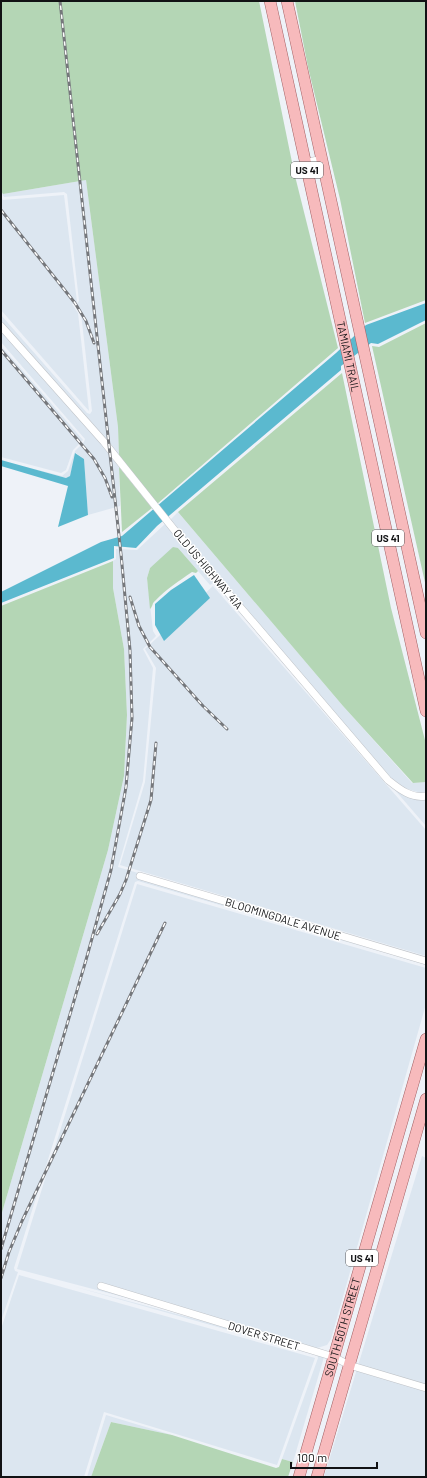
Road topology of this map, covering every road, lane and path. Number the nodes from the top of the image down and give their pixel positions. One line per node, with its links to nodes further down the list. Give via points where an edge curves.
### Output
1 (270, 1): 4 (main road, TAMIAMI TRAIL / US 41)
2 (287, 1): 3 (main road, TAMIAMI TRAIL / US 41)
3 (322, 159): 4 (street); 6 (main road, TAMIAMI TRAIL / US 41)
4 (305, 163): 7 (main road, TAMIAMI TRAIL / US 41)
5 (1, 326): 8 (street, OLD US HIGHWAY 41A, via 104,442 153,505 388,780 402,791)
6 (426, 633)
7 (426, 711)
8 (426, 796)
9 (140, 876): 10 (street, BLOOMINGDALE AVENUE)
10 (426, 962)
11 (426, 1039): 13 (main road, SOUTH 50TH STREET / US 41)
12 (426, 1100): 14 (main road, SOUTH 50TH STREET / US 41)
13 (363, 1256): 14 (street); 16 (main road, SOUTH 50TH STREET / US 41)
14 (379, 1261): 17 (main road, SOUTH 50TH STREET / US 41)
15 (101, 1286): 16 (street, DOVER STREET)
16 (334, 1356): 17 (street, DOVER STREET); 19 (main road, SOUTH 50TH STREET / US 41)
17 (349, 1365): 18 (street, DOVER STREET); 20 (main road, SOUTH 50TH STREET / US 41)
18 (426, 1388)
19 (299, 1477)
20 (317, 1477)

